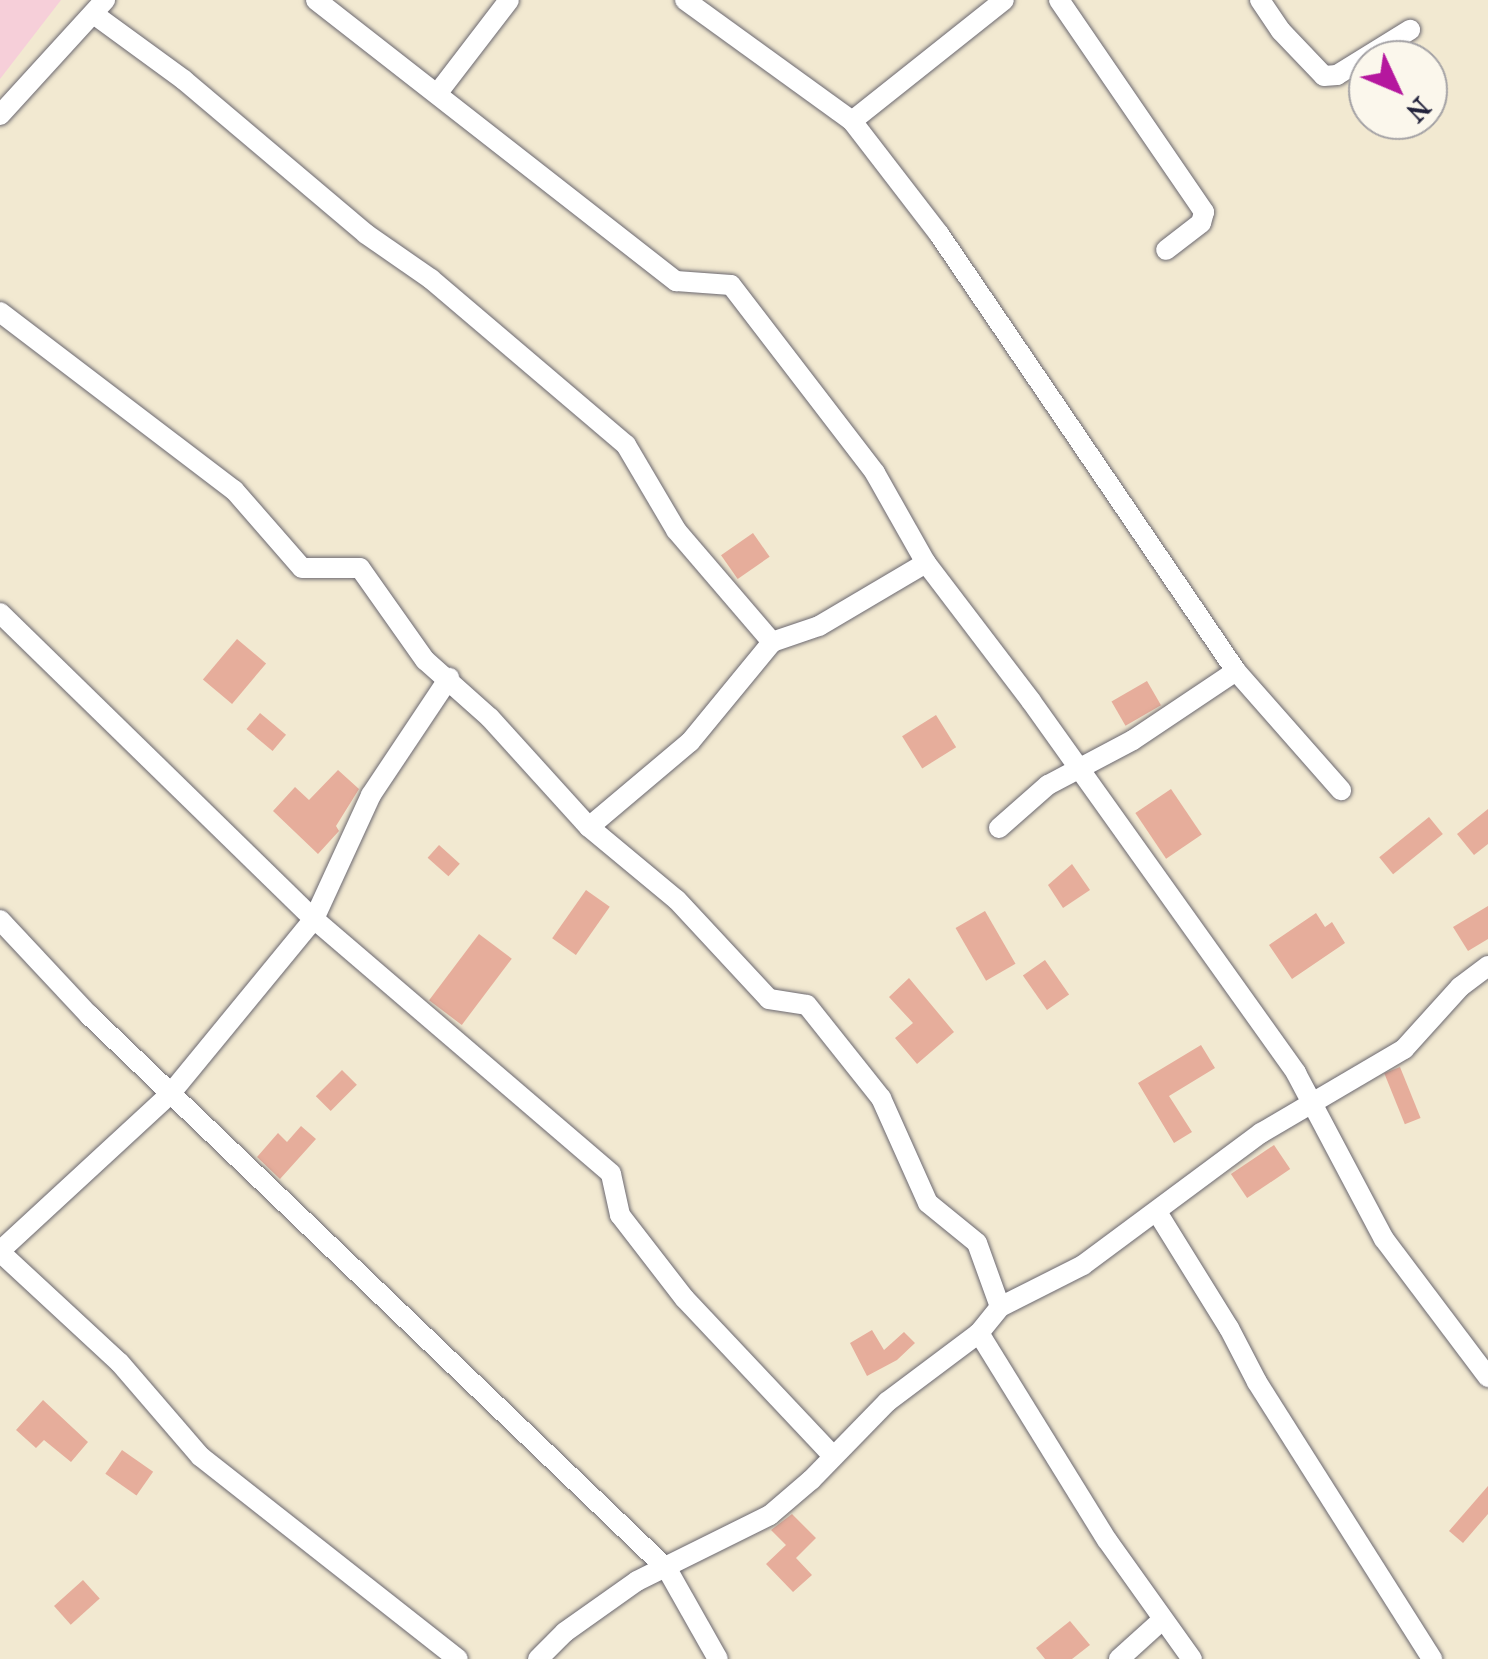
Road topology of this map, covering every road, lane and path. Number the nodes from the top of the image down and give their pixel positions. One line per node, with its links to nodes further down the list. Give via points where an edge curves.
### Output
1 (316, 0): 9 (street)
2 (509, 0): 9 (street)
3 (685, 0): 11 (street)
4 (1059, 0): 12 (street, via 1204,212 1202,223)
5 (1260, 0): 8 (street, via 1324,76 1337,76)
6 (988, 4): 11 (street)
7 (100, 8): 10 (street); 16 (street, via 626,445 676,530)
8 (1410, 30)
9 (436, 94): 14 (street, via 676,281 732,285 875,472)
10 (0, 115)
11 (852, 120): 17 (street, via 940,234)
12 (1166, 250)
13 (0, 312): 18 (street, via 234,490 302,568 360,568 404,635)
14 (926, 563): 16 (street, via 818,626); 19 (street)
15 (0, 613): 23 (street)
16 (772, 642): 21 (street, via 690,742)
17 (1236, 671): 19 (street); 20 (street)
18 (449, 678): 21 (street); 23 (street, via 370,795)
19 (1078, 772): 22 (street, via 1048,785); 27 (street, via 1296,1074)
20 (1341, 790)
21 (589, 828): 30 (street, via 677,900 769,1000 807,1005 881,1098 928,1203 977,1243)
22 (1000, 828)
23 (314, 919): 26 (street); 33 (street, via 612,1174 620,1215 684,1299)
24 (0, 920): 26 (street)
25 (1488, 966): 27 (street, via 1404,1049)
26 (172, 1094): 29 (street); 34 (street)
27 (1310, 1106): 28 (street, via 1247,1143); 32 (street, via 1384,1239)
28 (1157, 1212): 30 (street, via 1083,1265); 41 (street)
29 (0, 1251): 36 (street, via 120,1363 200,1456)
30 (1000, 1308): 31 (street)
31 (979, 1334): 33 (street, via 886,1402); 35 (street)
32 (1488, 1377)
33 (833, 1456): 34 (street, via 770,1515)
34 (667, 1569): 37 (street, via 638,1580); 38 (street)
35 (1162, 1620): 39 (street); 40 (street)
36 (458, 1659)
37 (538, 1659)
38 (718, 1659)
39 (1119, 1659)
40 (1192, 1659)
41 (1432, 1659)

